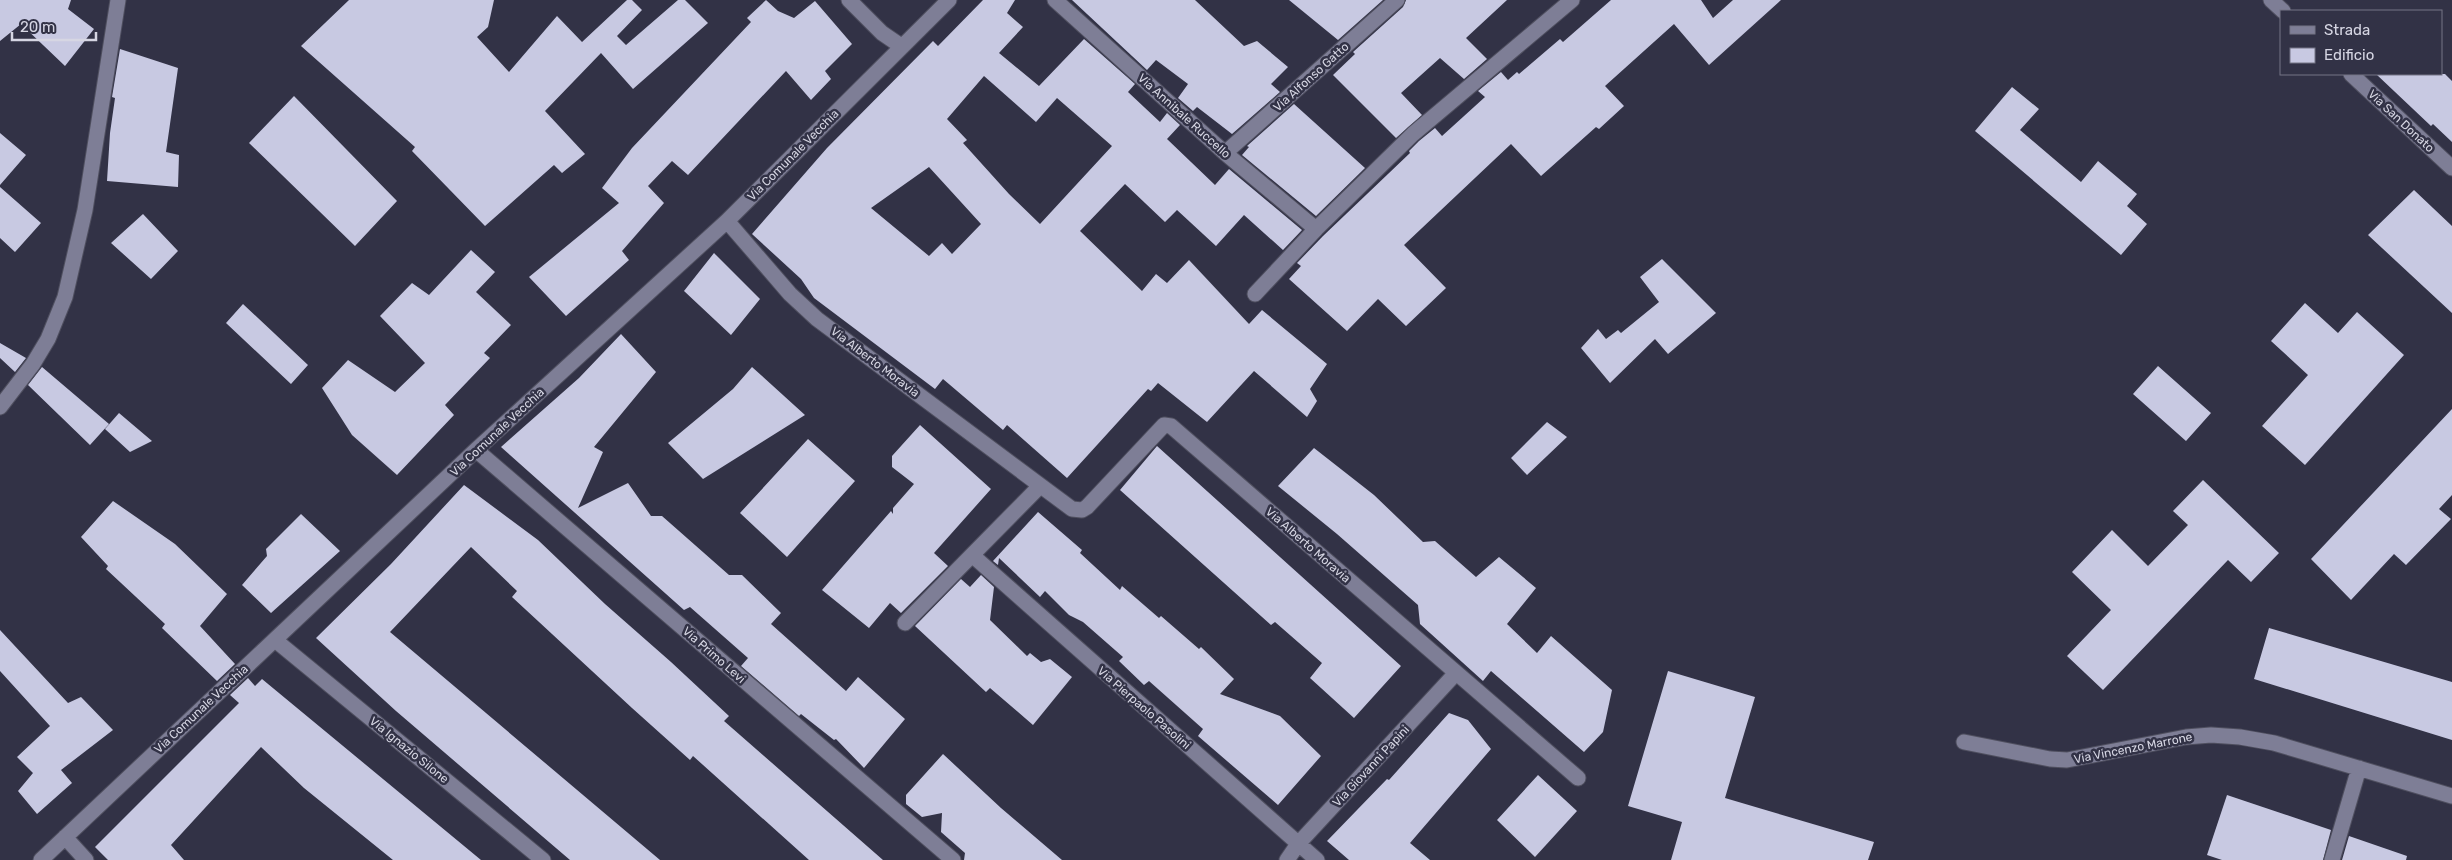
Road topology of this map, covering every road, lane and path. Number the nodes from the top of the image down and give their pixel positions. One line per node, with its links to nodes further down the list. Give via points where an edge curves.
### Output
1 (118, 0): 17 (street, via 85,210 65,297 48,340)
2 (849, 0): 10 (street, via 882,33)
3 (863, 0): 10 (street, via 889,26)
4 (950, 0): 10 (street, Via Comunale Vecchia)
5 (1055, 0): 12 (street, Via Annibale Ruccello)
6 (1397, 0): 12 (street, Via Alfonso Gatto)
7 (1572, 0): 15 (street, via 1413,134)
8 (2271, 0): 9 (street)
9 (2282, 10)
10 (901, 46): 14 (street, Via Comunale Vecchia)
11 (2351, 75): 13 (street, Via San Donato)
12 (1226, 153): 15 (street, Via Annibale Ruccello)
13 (2452, 168)
14 (727, 221): 18 (street, Via Comunale Vecchia); 19 (street, Via Alberto Moravia, via 790,294 817,319)
15 (1316, 229): 16 (street)
16 (1255, 294)
17 (0, 407)
18 (476, 450): 22 (street, Via Comunale Vecchia); 33 (street, Via Primo Levi)
19 (1040, 486): 20 (street); 23 (street, Via Alberto Moravia, via 1069,508 1082,510 1164,425 1169,425)
20 (972, 555): 21 (street); 29 (street, Via Pierpaolo Pasolini)
21 (905, 623)
22 (275, 640): 28 (street, Via Comunale Vecchia); 32 (street, Via Ignazio Silone)
23 (1456, 673): 26 (street, Via Alberto Moravia); 29 (street, Via Giovanni Papini)
24 (1964, 742): 25 (street, Via Vincenzo Marrone, via 2067,760 2211,734 2274,743)
25 (2359, 768): 27 (street, Via Vincenzo Marrone); 36 (street)
26 (1578, 778)
27 (2452, 796)
28 (64, 837): 30 (street, Via Comunale Vecchia); 31 (street)
29 (1298, 844): 34 (street, Via Giovanni Papini); 35 (street, Via Pierpaolo Pasolini)
30 (41, 860)
31 (86, 860)
32 (543, 860)
33 (953, 860)
34 (1287, 860)
35 (1317, 860)
36 (2332, 860)

